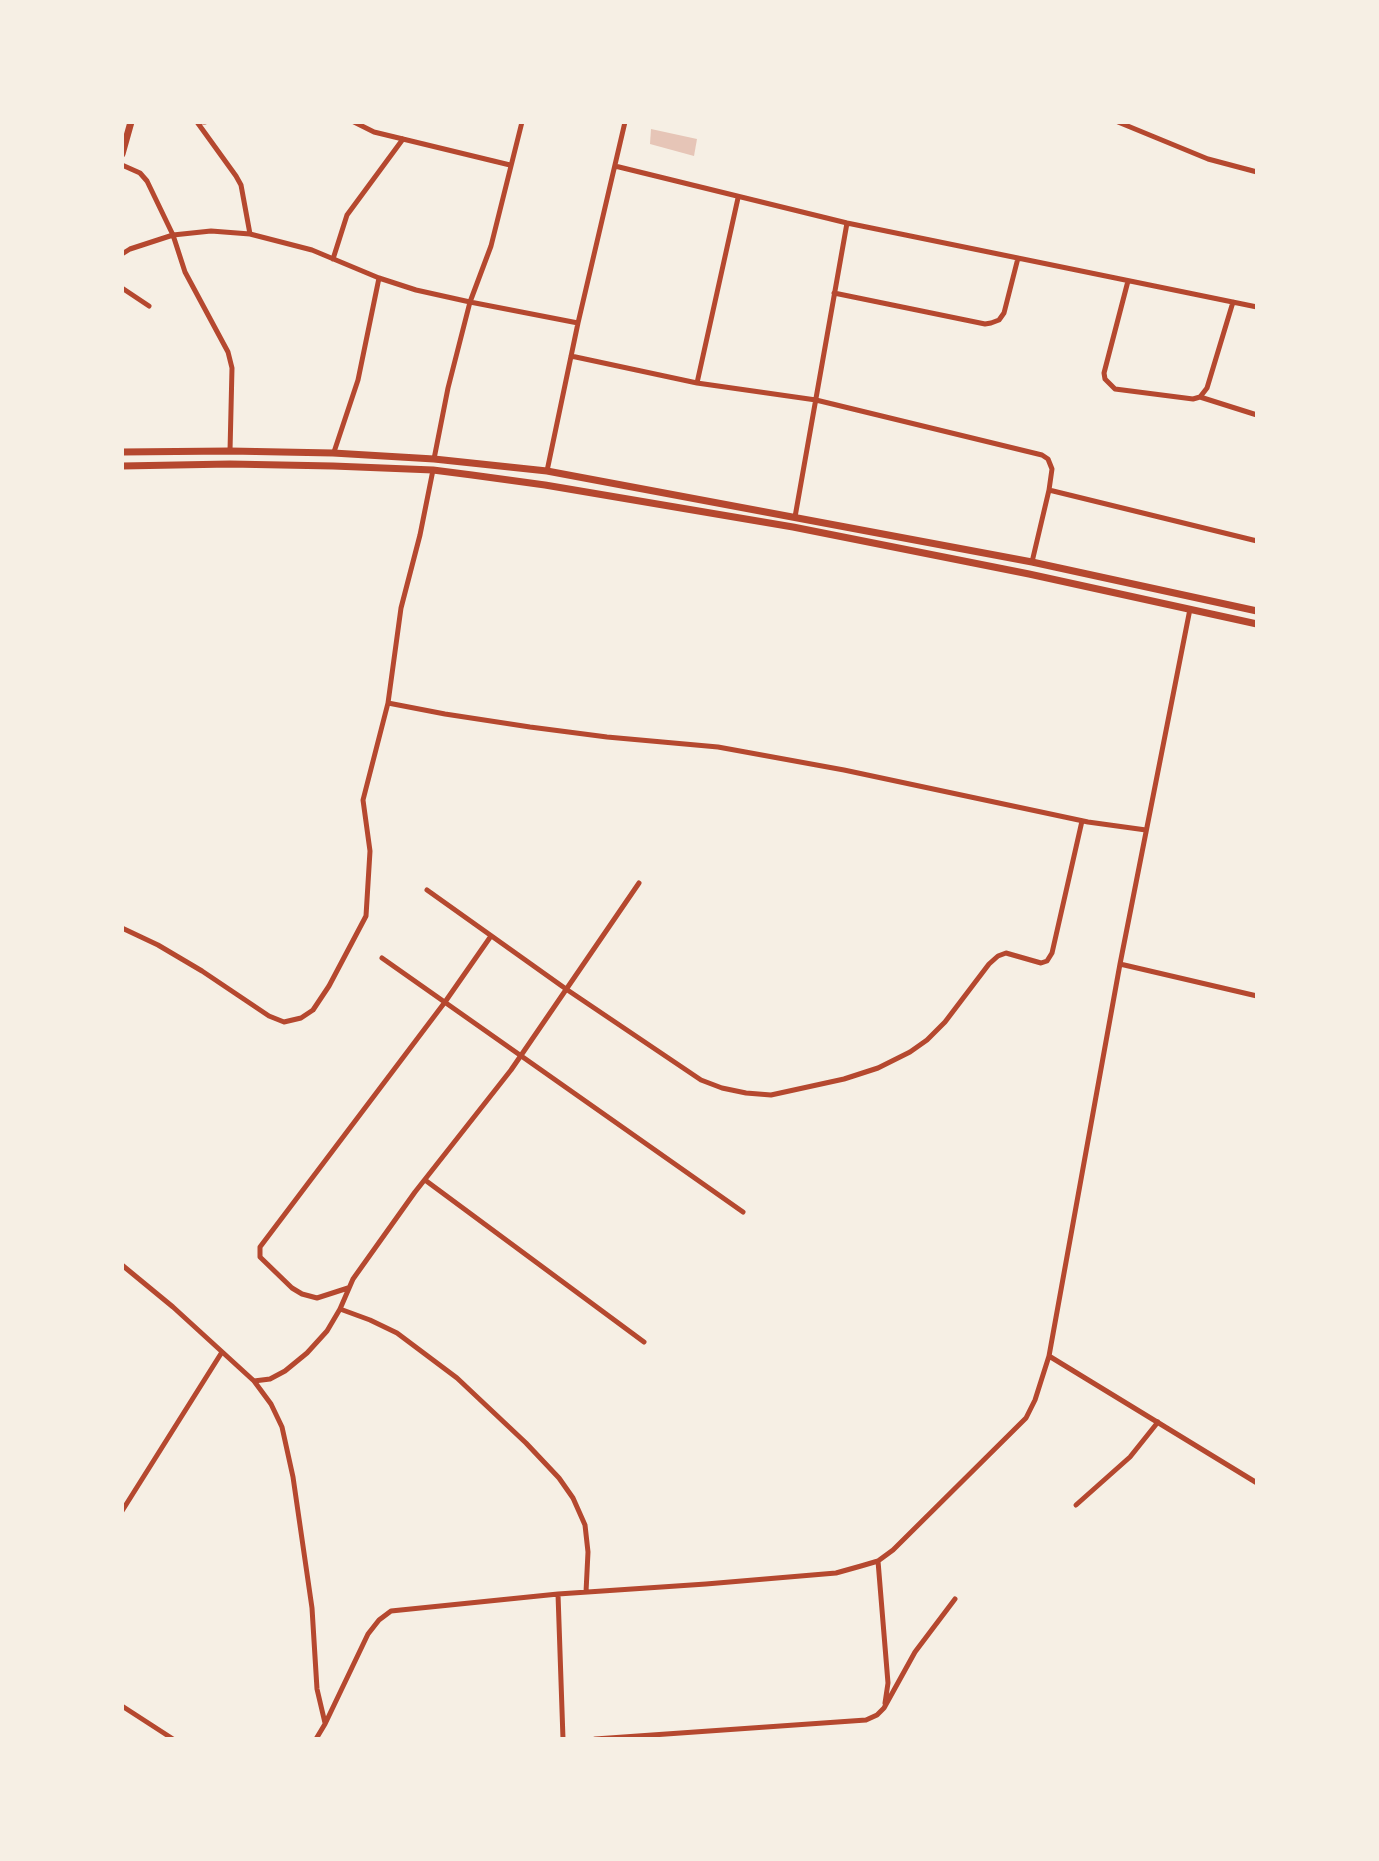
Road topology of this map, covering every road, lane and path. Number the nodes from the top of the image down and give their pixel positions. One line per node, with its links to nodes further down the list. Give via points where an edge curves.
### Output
1 (131, 122): 8 (main road)
2 (202, 122): 15 (street, via 241,185)
3 (354, 122): 7 (street)
4 (522, 122): 10 (street)
5 (625, 122): 11 (street)
6 (1118, 122): 12 (street, via 1208,159)
7 (403, 139): 10 (street); 19 (street, via 347,215)
8 (122, 154)
9 (122, 165): 16 (street, via 147,181)
10 (510, 165): 24 (street, via 491,246)
11 (615, 166): 13 (street); 28 (street)
12 (1257, 172)
13 (738, 198): 14 (street); 30 (street)
14 (847, 223): 18 (street); 23 (street)
15 (250, 234): 16 (street); 19 (street)
16 (173, 235): 17 (street); 34 (street, via 185,272 228,352)
17 (122, 254)
18 (1018, 258): 21 (street); 23 (street, via 1004,313 991,323)
19 (333, 259): 20 (street)
20 (379, 278): 24 (street); 36 (street, via 358,380)
21 (1128, 281): 25 (street); 31 (street, via 1105,379 1115,389)
22 (122, 288): 26 (street)
23 (834, 293): 32 (street)
24 (470, 302): 28 (street); 37 (street)
25 (1233, 302): 27 (street); 31 (street)
26 (149, 306)
27 (1257, 307)
28 (578, 323): 29 (street)
29 (571, 356): 30 (street); 40 (street)
30 (697, 383): 32 (street)
31 (1200, 397): 33 (street)
32 (816, 400): 41 (street, via 1042,455 1051,463); 42 (street)
33 (1257, 415)
34 (230, 451): 35 (main road); 36 (main road)
35 (122, 452)
36 (333, 453): 37 (main road)
37 (434, 459): 40 (main road)
38 (122, 466): 39 (main road)
39 (433, 470): 45 (main road, via 793,527); 48 (street, via 401,608)
40 (547, 471): 42 (main road)
41 (1049, 490): 43 (street); 44 (street)
42 (795, 518): 44 (main road)
43 (1257, 541)
44 (1032, 562): 46 (main road)
45 (1190, 609): 47 (main road); 50 (street)
46 (1257, 611)
47 (1257, 624)
48 (388, 703): 49 (street, via 561,731 718,747); 53 (street, via 363,800 370,851 366,916 313,1010 284,1022 269,1016 169,951)
49 (1082, 821): 50 (street); 57 (street, via 1047,961 998,956 927,1040 878,1068 771,1095 722,1088 701,1080)
50 (1146, 830): 56 (street)
51 (639, 883): 57 (street)
52 (427, 890): 54 (street)
53 (122, 928)
54 (491, 936): 57 (street); 59 (street)
55 (382, 958): 59 (street)
56 (1120, 964): 58 (street); 68 (street)
57 (566, 989): 60 (street)
58 (1257, 996)
59 (445, 1002): 60 (street); 64 (street, via 260,1247 260,1257 302,1294 317,1298)
60 (521, 1055): 61 (street); 62 (street)
61 (425, 1180): 64 (street); 66 (street)
62 (743, 1212)
63 (122, 1265): 67 (street)
64 (348, 1288): 65 (street)
65 (340, 1309): 69 (street, via 307,1353 270,1379); 75 (street, via 397,1333 457,1378 559,1478 585,1525)
66 (644, 1342)
67 (222, 1352): 69 (street); 73 (street)
68 (1049, 1356): 70 (street); 74 (street, via 1026,1418)
69 (254, 1381): 80 (street, via 282,1427 293,1477)
70 (1158, 1422): 71 (street); 72 (street, via 1130,1457)
71 (1257, 1483)
72 (1076, 1505)
73 (122, 1511)
74 (878, 1561): 75 (street, via 836,1573); 79 (street, via 888,1683)
75 (586, 1592): 76 (street)
76 (558, 1594): 80 (street, via 391,1611 368,1634); 83 (street)
77 (955, 1599): 79 (street, via 915,1652)
78 (122, 1706): 81 (street)
79 (884, 1708): 84 (street, via 866,1720)
80 (325, 1724): 82 (street)
81 (173, 1739)
82 (316, 1739)
83 (563, 1739)
84 (595, 1739)

